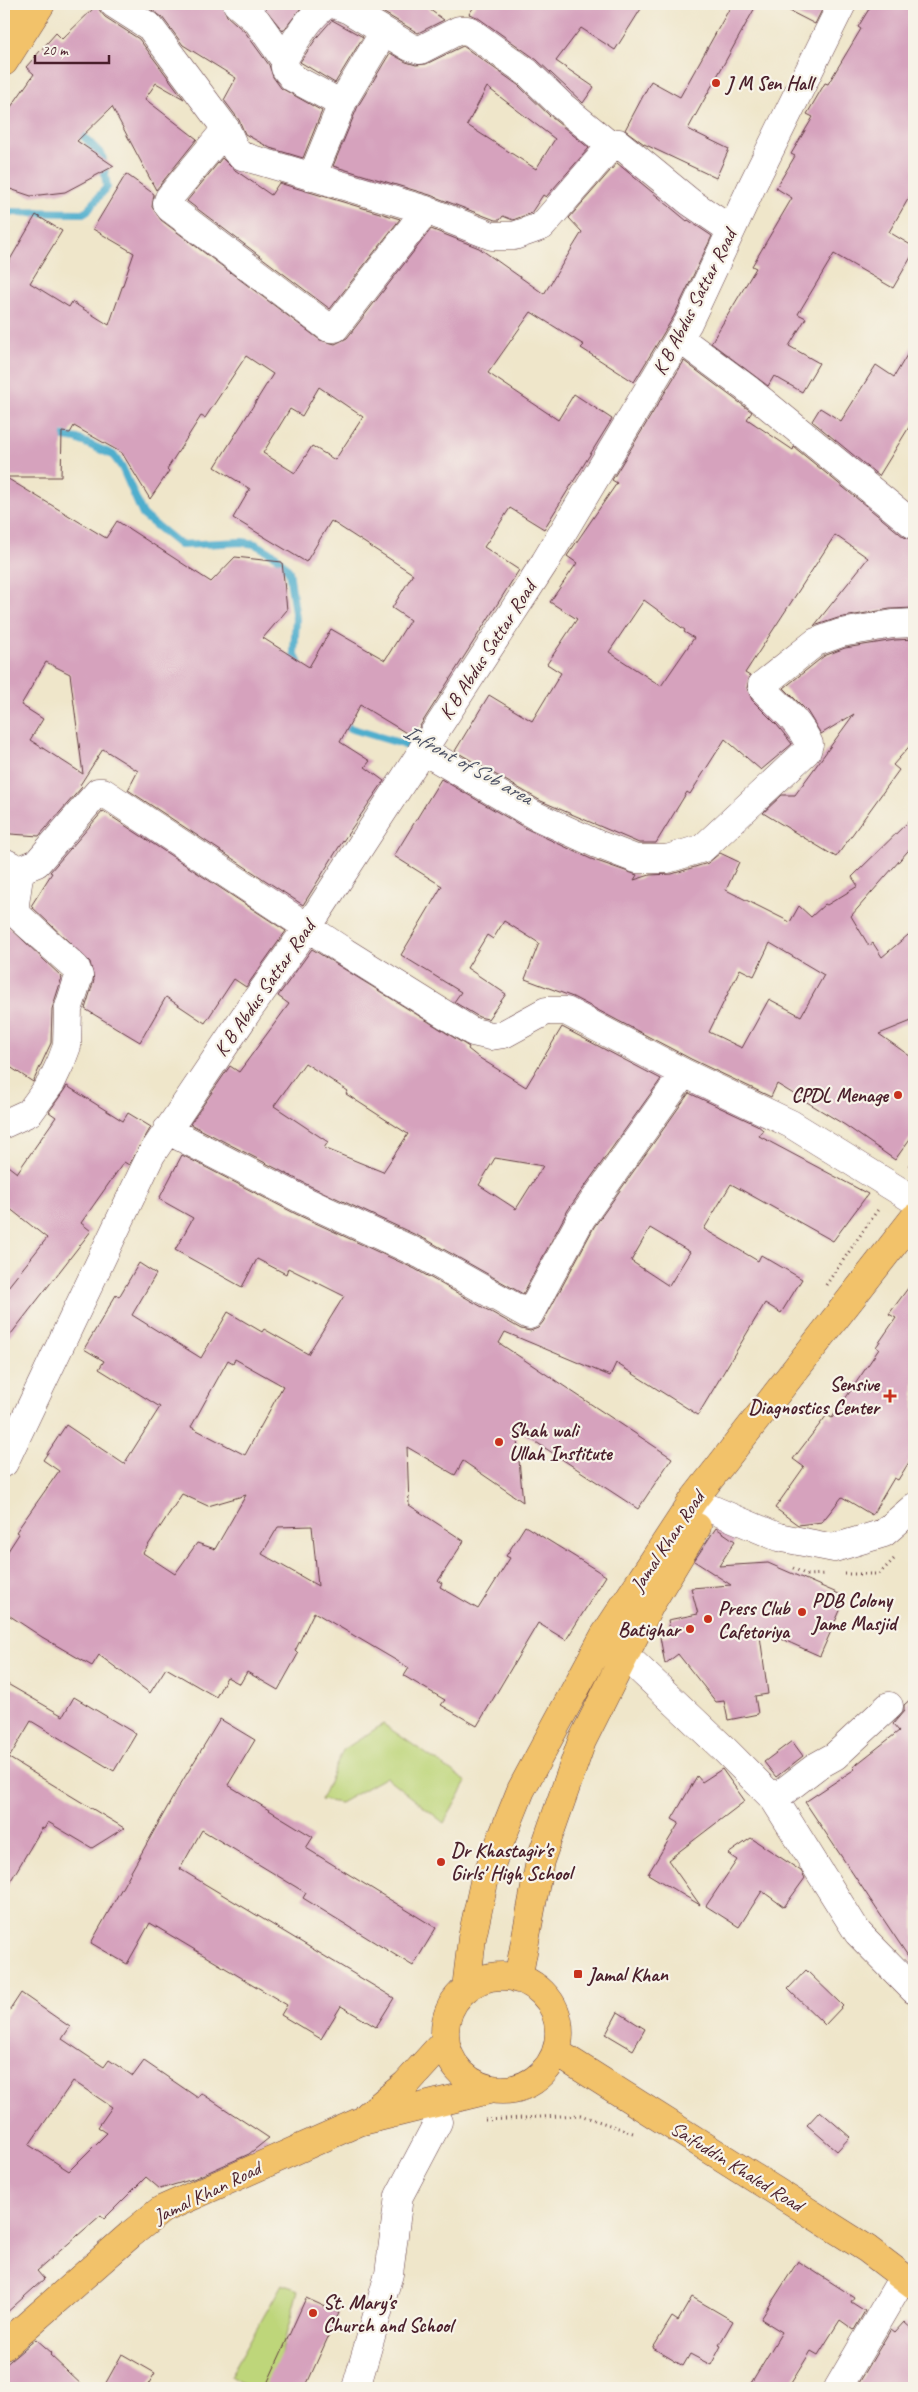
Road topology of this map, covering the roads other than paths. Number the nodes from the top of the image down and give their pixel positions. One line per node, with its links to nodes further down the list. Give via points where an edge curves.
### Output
1 (13, 4): 7 (main road)
2 (41, 4): 10 (main road)
3 (114, 4): 12 (street, via 150,26)
4 (237, 4): 9 (street, via 257,21)
5 (333, 4): 8 (street); 9 (street, via 327,4 318,11)
6 (842, 4): 16 (street, K B Abdus Sattar Road)
7 (4, 18)
8 (384, 32): 11 (street); 13 (street, via 420,50 459,30 468,30 528,73)
9 (284, 59): 11 (street, via 285,68 293,78)
10 (4, 62)
11 (342, 104): 14 (street)
12 (226, 129): 14 (street, via 236,151 242,156); 15 (street, via 167,204 329,328 335,328)
13 (611, 146): 15 (street, via 549,219 531,232 492,236); 16 (street, via 618,143 624,147 690,202)
14 (312, 177): 15 (street)
15 (426, 210)
16 (731, 230): 17 (street, K B Abdus Sattar Road)
17 (679, 338): 18 (street, via 749,390); 20 (street, K B Abdus Sattar Road, via 545,562)
18 (914, 525)
19 (914, 623): 20 (street, via 841,633 816,642 762,685 805,734 809,744 806,751 703,848 667,860 636,859 597,844 534,815)
20 (422, 750): 22 (street, K B Abdus Sattar Road)
21 (12, 866): 22 (street, via 37,863 98,792 103,792); 24 (street, via 16,914 76,968 79,976 68,1010 67,1046 51,1083 30,1112)
22 (308, 927): 23 (street, via 473,1032 491,1036 504,1034 546,1011 566,1011); 25 (street, K B Abdus Sattar Road)
23 (684, 1073): 25 (street, via 581,1219 529,1315 422,1256); 26 (street, via 791,1124)
24 (5, 1123)
25 (167, 1130): 29 (street, K B Abdus Sattar Road)
26 (914, 1200)
27 (914, 1218): 33 (main road, Jamal Khan Road, via 694,1500)
28 (914, 1235): 32 (main road, via 772,1417)
29 (13, 1417): 30 (street, K B Abdus Sattar Road)
30 (4, 1463)
31 (914, 1507): 32 (street, via 884,1533 834,1548 778,1537)
32 (709, 1508): 34 (main road, via 650,1605)
33 (604, 1636): 34 (street); 38 (main road, Jamal Khan Road, via 521,1790 484,1882 472,1938)
34 (625, 1654): 36 (street); 37 (main road, via 582,1741 540,1861)
35 (889, 1706): 36 (street, via 835,1756)
36 (774, 1799): 39 (street, via 858,1933)
37 (518, 1978): 38 (main road, via 500,1976 482,1980); 41 (main road, via 534,1986 548,1999 556,2016 559,2034)
38 (466, 1989): 40 (main road, via 449,2012)
39 (914, 1990)
40 (445, 2041): 42 (main road, via 461,2073 476,2084); 43 (main road, via 406,2084)
41 (556, 2052): 42 (main road, via 538,2078 524,2086); 45 (main road, Saifuddin Khaled Road, via 868,2249)
42 (493, 2090): 43 (main road)
43 (359, 2122): 46 (main road, Jamal Khan Road, via 161,2210)
44 (438, 2122): 47 (street, via 399,2196 389,2274)
45 (909, 2281): 48 (street)
46 (4, 2346)
47 (356, 2388)
48 (838, 2388)

